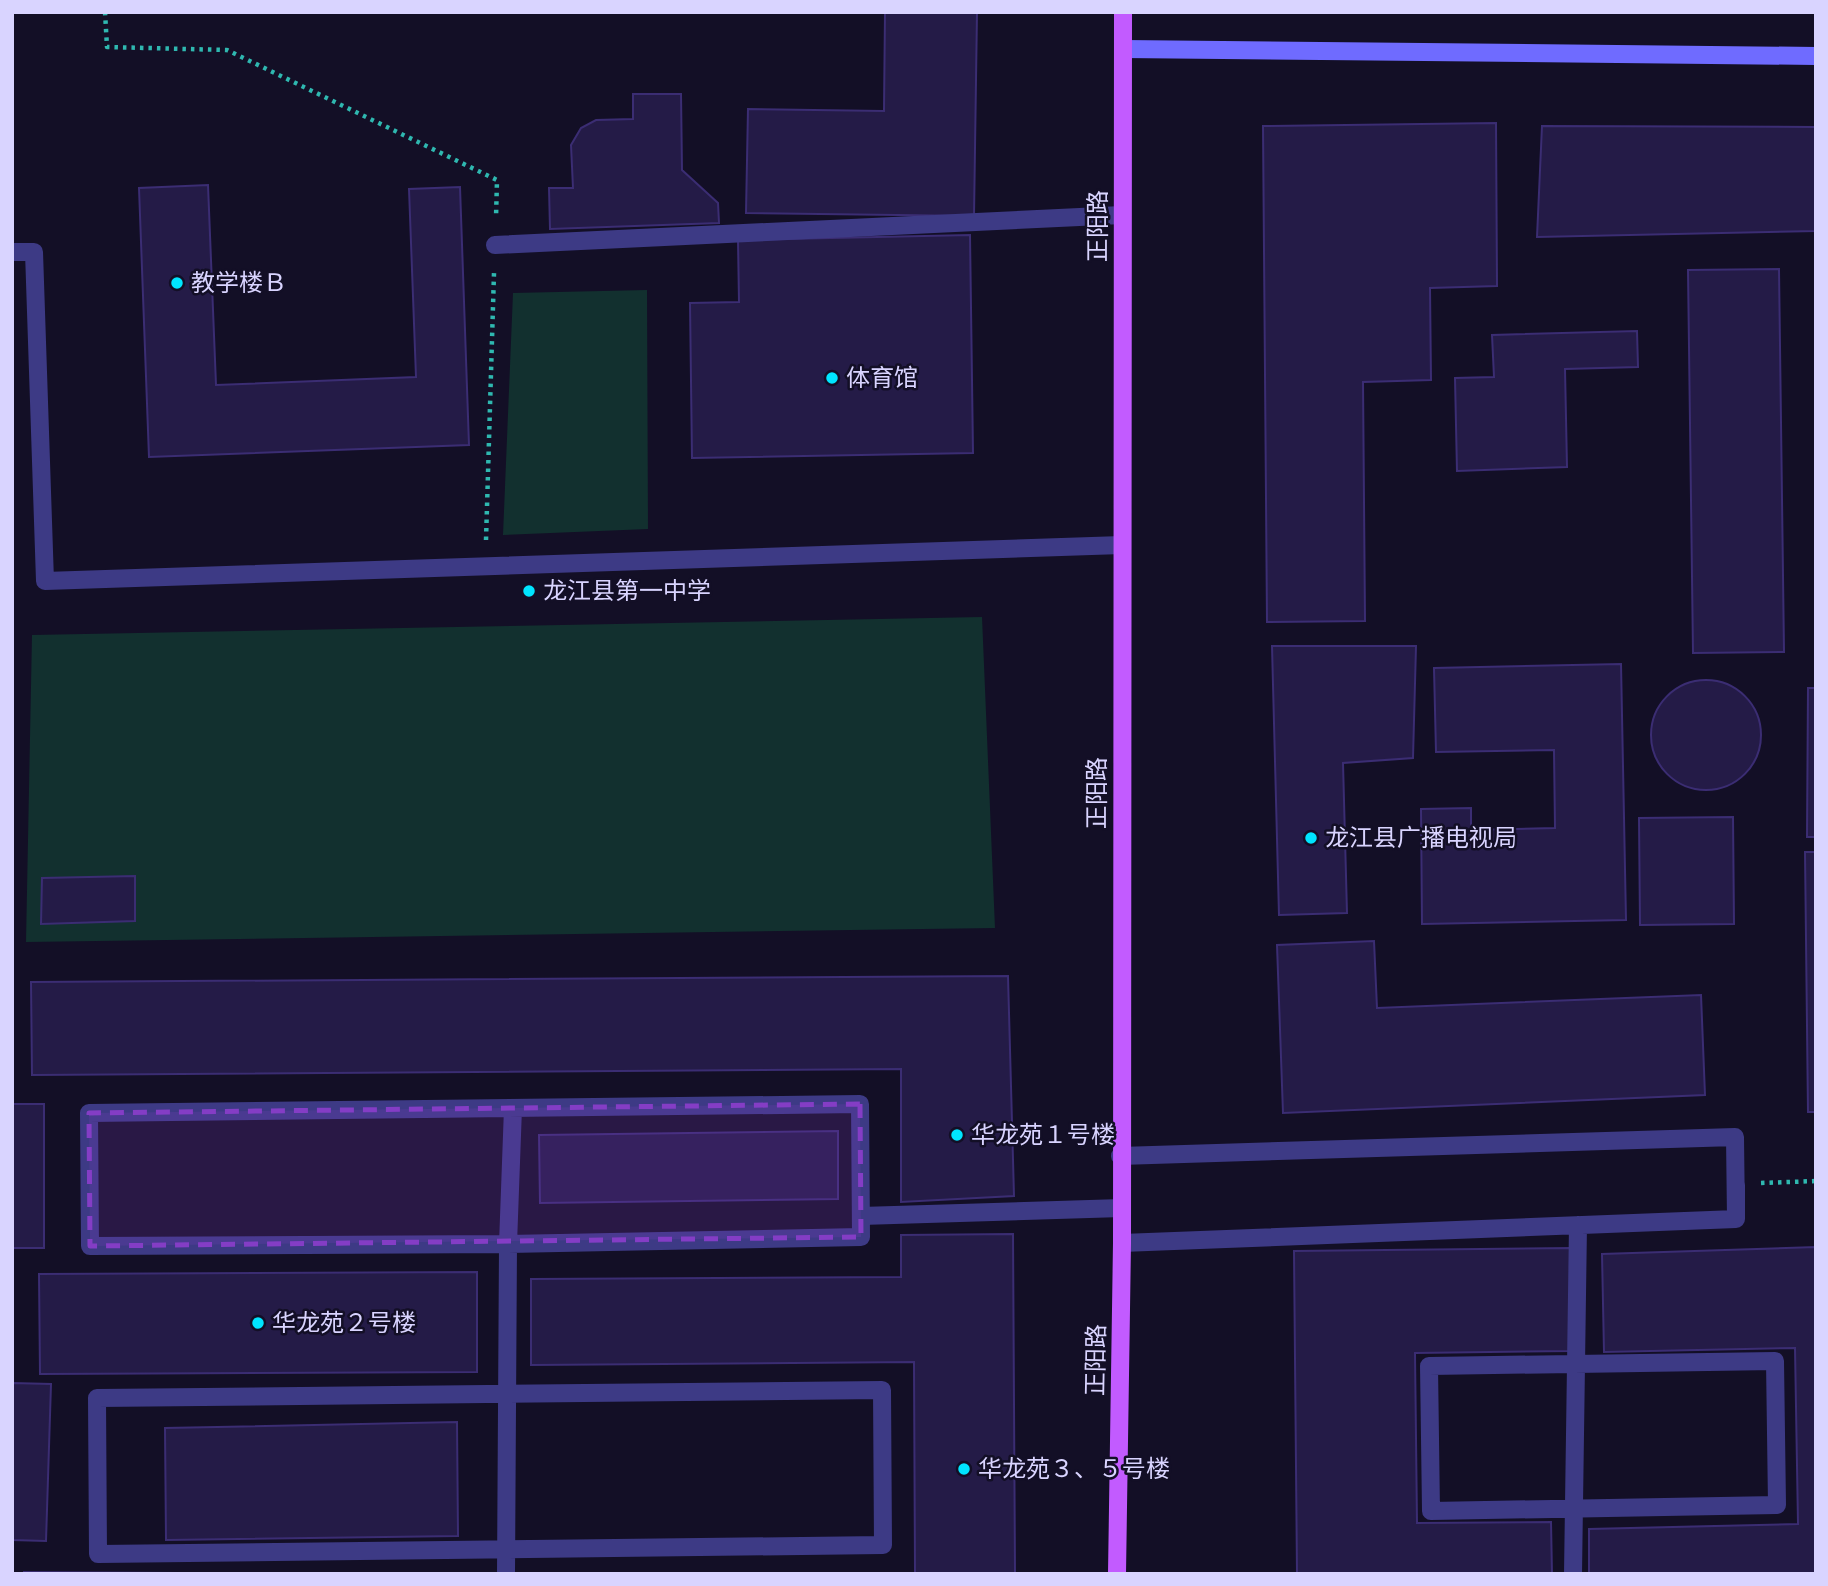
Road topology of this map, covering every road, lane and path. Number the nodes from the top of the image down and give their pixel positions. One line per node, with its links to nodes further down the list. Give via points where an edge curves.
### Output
1 (105, 12): 6 (path, via 107,47 227,50 497,180)
2 (1123, 12): 3 (main road, 正阳路)
3 (1123, 49): 4 (street); 5 (main road, 正阳路)
4 (1816, 56)
5 (1122, 215): 6 (street); 8 (main road, 正阳路)
6 (495, 245): 9 (path)
7 (12, 252): 9 (street, via 34,252 45,580)
8 (1122, 545): 9 (street); 11 (main road, 正阳路)
9 (486, 566)
10 (513, 1108): 15 (street, via 860,1104); 19 (street); 19 (street, via 89,1113 90,1246)
11 (1120, 1156): 14 (main road, 正阳路); 16 (street, via 1735,1137)
12 (1816, 1181): 13 (path)
13 (1736, 1185): 16 (street)
14 (1122, 1208): 15 (street); 18 (main road, 正阳路)
15 (861, 1216): 19 (street, via 861,1237)
16 (1736, 1219): 17 (street)
17 (1578, 1225): 18 (street); 20 (street)
18 (1122, 1243): 25 (main road, 正阳路)
19 (508, 1244): 21 (street)
20 (1576, 1364): 22 (street); 22 (street, via 1429,1366 1431,1511); 22 (street, via 1775,1361 1777,1505)
21 (509, 1394): 23 (street); 23 (street, via 882,1390 883,1545); 23 (street, via 97,1398 98,1553)
22 (1574, 1508): 26 (street)
23 (506, 1549): 24 (street)
24 (506, 1574)
25 (1117, 1574)
26 (1573, 1574)

